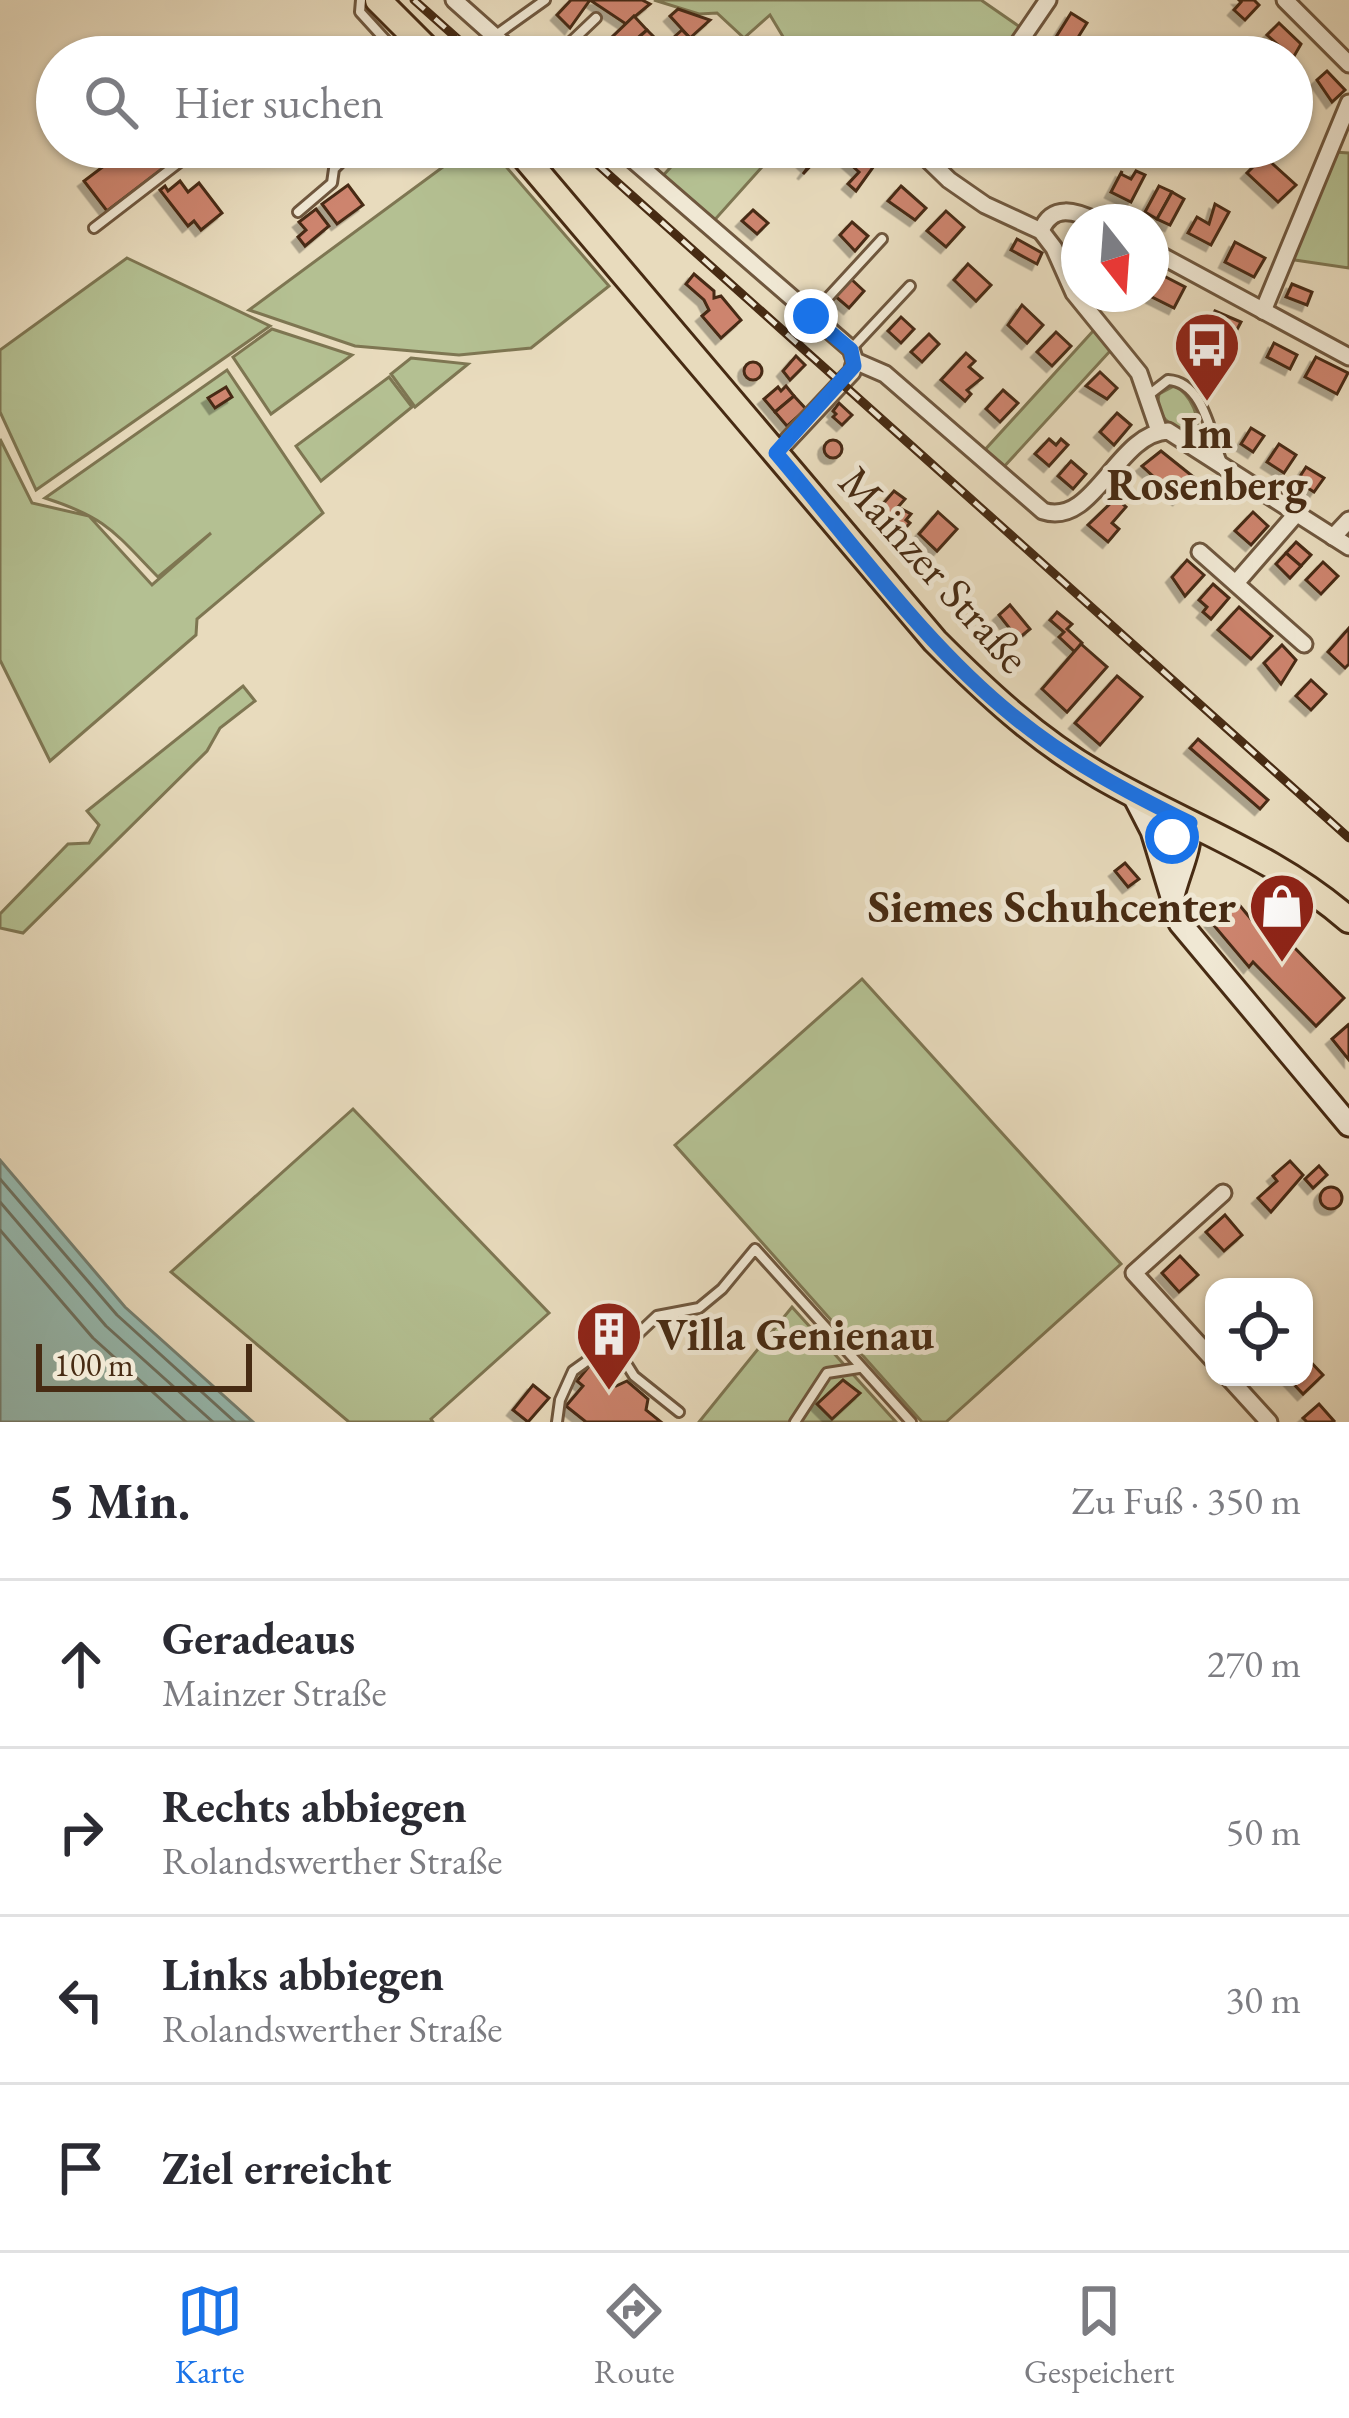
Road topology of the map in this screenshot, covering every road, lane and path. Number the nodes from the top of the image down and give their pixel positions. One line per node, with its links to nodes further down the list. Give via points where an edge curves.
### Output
1 (361, 0): 8 (lane, via 360,11)
2 (378, 0): 9 (main road)
3 (454, 0): 10 (street)
4 (545, 0): 11 (lane)
5 (1048, 0): 13 (street)
6 (1285, 0): 14 (street)
7 (596, 18): 12 (lane)
8 (382, 36)
9 (414, 36)
10 (494, 36)
11 (496, 36)
12 (577, 36)
13 (1023, 36)
14 (1349, 64)
15 (1349, 103): 28 (street)
16 (173, 168): 23 (lane)
17 (335, 168): 22 (lane, via 332,183)
18 (534, 168): 34 (main road, Mainzer Straße)
19 (642, 168): 29 (street)
20 (937, 168): 24 (street, via 985,205)
21 (1061, 211): 24 (street)
22 (298, 212)
23 (94, 228)
24 (1041, 231): 32 (street, via 1074,293)
25 (882, 239): 29 (lane)
26 (1169, 260): 28 (street)
27 (910, 286): 30 (lane)
28 (1263, 310): 31 (street)
29 (811, 316): 30 (street)
30 (853, 355): 33 (street, via 1043,511 1075,508 1144,437); 34 (street, via 852,372)
31 (1349, 357)
32 (1150, 394): 33 (street); 35 (lane, via 1168,380 1188,385)
33 (1160, 431): 35 (street)
34 (776, 453): 43 (main road, Mainzer Straße, via 974,680 1066,756)
35 (1224, 467): 36 (street)
36 (1297, 513): 38 (street); 41 (street)
37 (1349, 520): 38 (street)
38 (1334, 537): 39 (street)
39 (1349, 547)
40 (1200, 552): 41 (street)
41 (1236, 583): 42 (street)
42 (1304, 644)
43 (1133, 794): 44 (main road, Mainzer Straße); 45 (main road)
44 (1190, 823): 45 (main road); 46 (main road, via 1191,848); 47 (main road, Mainzer Straße, via 1288,873)
45 (1160, 857): 46 (main road)
46 (1172, 900): 48 (main road, via 1196,946)
47 (1349, 920)
48 (1349, 1125)
49 (1223, 1193): 50 (street, via 1134,1273)
50 (1205, 1351)
51 (619, 1352): 52 (lane, via 657,1316 698,1308 755,1249); 54 (lane, via 634,1376); 56 (lane, via 574,1371)
52 (861, 1368): 55 (lane, via 827,1373); 57 (lane)
53 (1236, 1386): 58 (street)
54 (679, 1412)
55 (800, 1419)
56 (557, 1422)
57 (911, 1422)
58 (1269, 1422)

